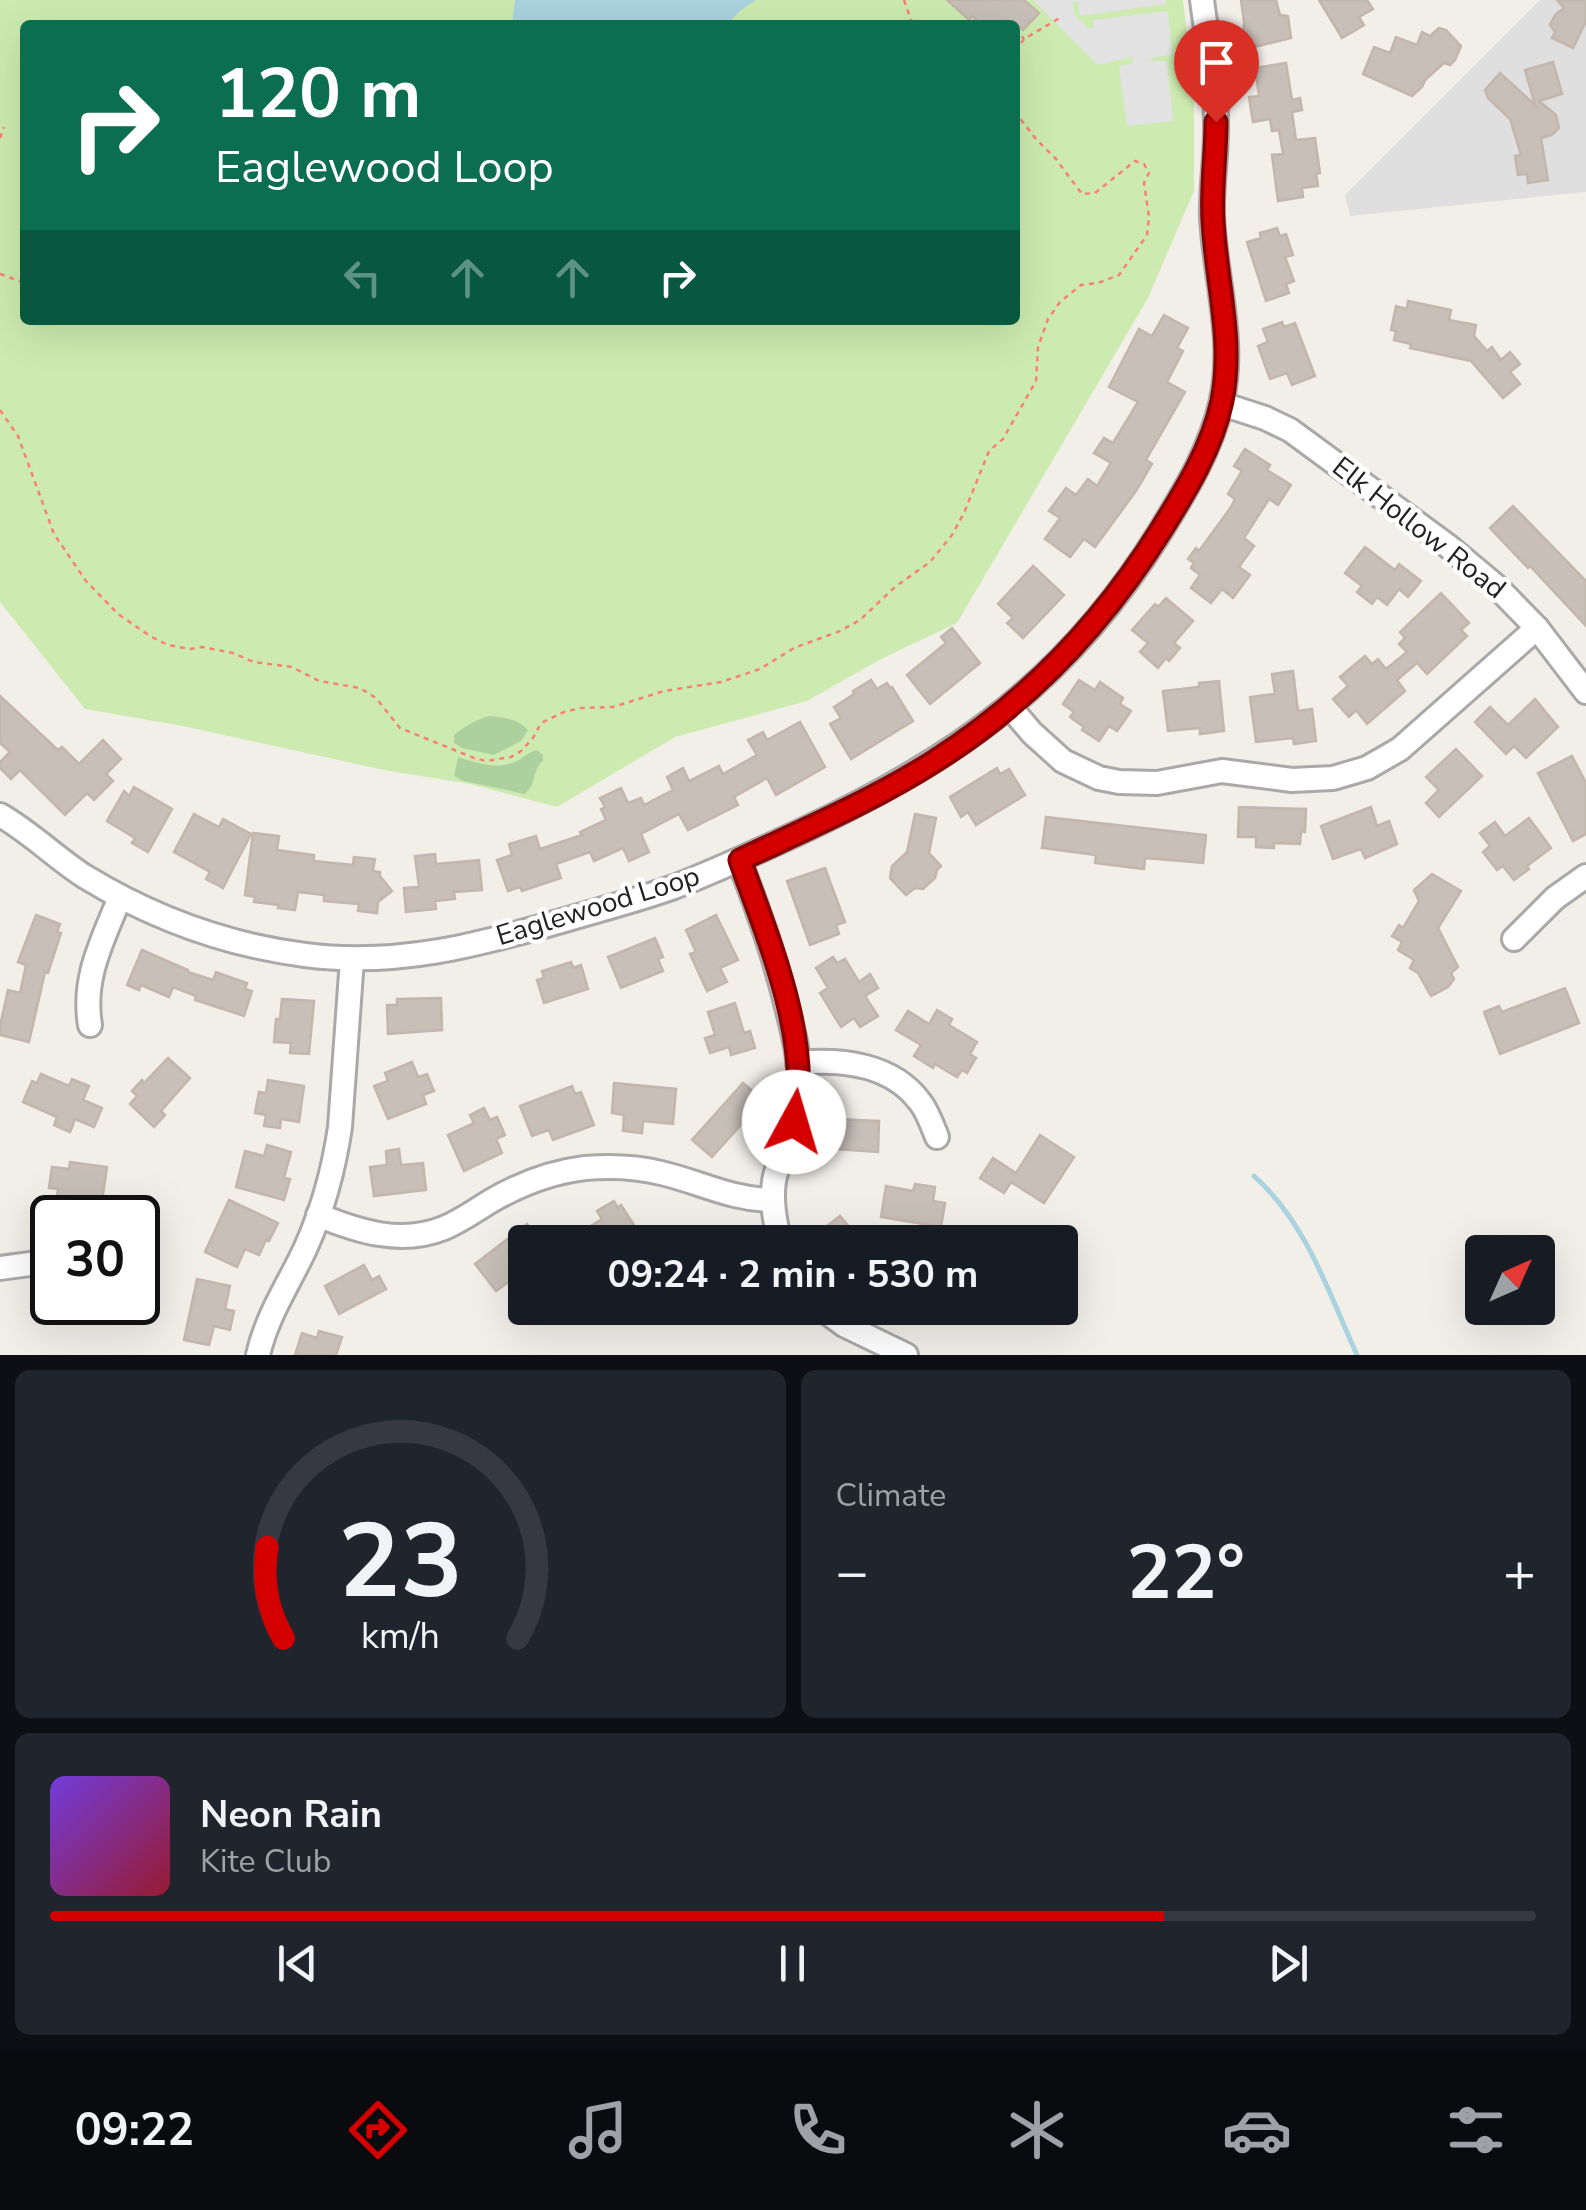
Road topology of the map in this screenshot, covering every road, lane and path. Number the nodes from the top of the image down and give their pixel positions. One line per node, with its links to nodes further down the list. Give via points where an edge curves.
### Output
1 (904, 0): 4 (path)
2 (1202, 0): 11 (street, Eaglewood Loop, via 1216,122 1212,218 1227,335)
3 (1063, 16): 6 (path)
4 (911, 20)
5 (1020, 35): 6 (path)
6 (1024, 40): 7 (path)
7 (1020, 45)
8 (1020, 118): 12 (path, via 1082,194 1095,194 1135,161 1144,164 1150,227 1118,275 1081,285 1048,319 1036,380 1003,439 988,451 944,546 840,632 721,682 550,717 511,757 486,761 400,728 360,688 150,636 102,599 54,534 18,436)
9 (4, 128): 10 (path)
10 (0, 138)
11 (1222, 404): 13 (street, Elk Hollow Road, via 1304,439 1464,558); 15 (street, Eaglewood Loop, via 1197,469 1128,581 1074,646)
12 (0, 410)
13 (1538, 628): 14 (street, Elk Hollow Road); 15 (street, via 1400,749 1333,778 1222,771 1157,783 1099,778 1063,760)
14 (1586, 692)
15 (1010, 707): 17 (street, Eaglewood Loop, via 888,789)
16 (0, 815): 19 (street, Eaglewood Loop)
17 (740, 860): 21 (street, Eaglewood Loop, via 641,898 481,942); 23 (street, via 775,960)
18 (1586, 876): 20 (street)
19 (120, 897): 21 (street, Eaglewood Loop, via 227,939); 22 (street, via 90,978)
20 (1514, 940)
21 (352, 959): 26 (street, via 340,1126)
22 (90, 1024)
23 (798, 1063): 24 (street, via 838,1061 883,1074 919,1101); 25 (street, via 800,1096)
24 (937, 1137)
25 (772, 1200): 26 (street, via 743,1199 645,1170 603,1167 526,1183 426,1233 379,1234); 27 (street)
26 (318, 1215): 31 (street, via 266,1323)
27 (777, 1225)
28 (30, 1264): 29 (street)
29 (0, 1268)
30 (844, 1325): 32 (street)
31 (258, 1355)
32 (906, 1355)

